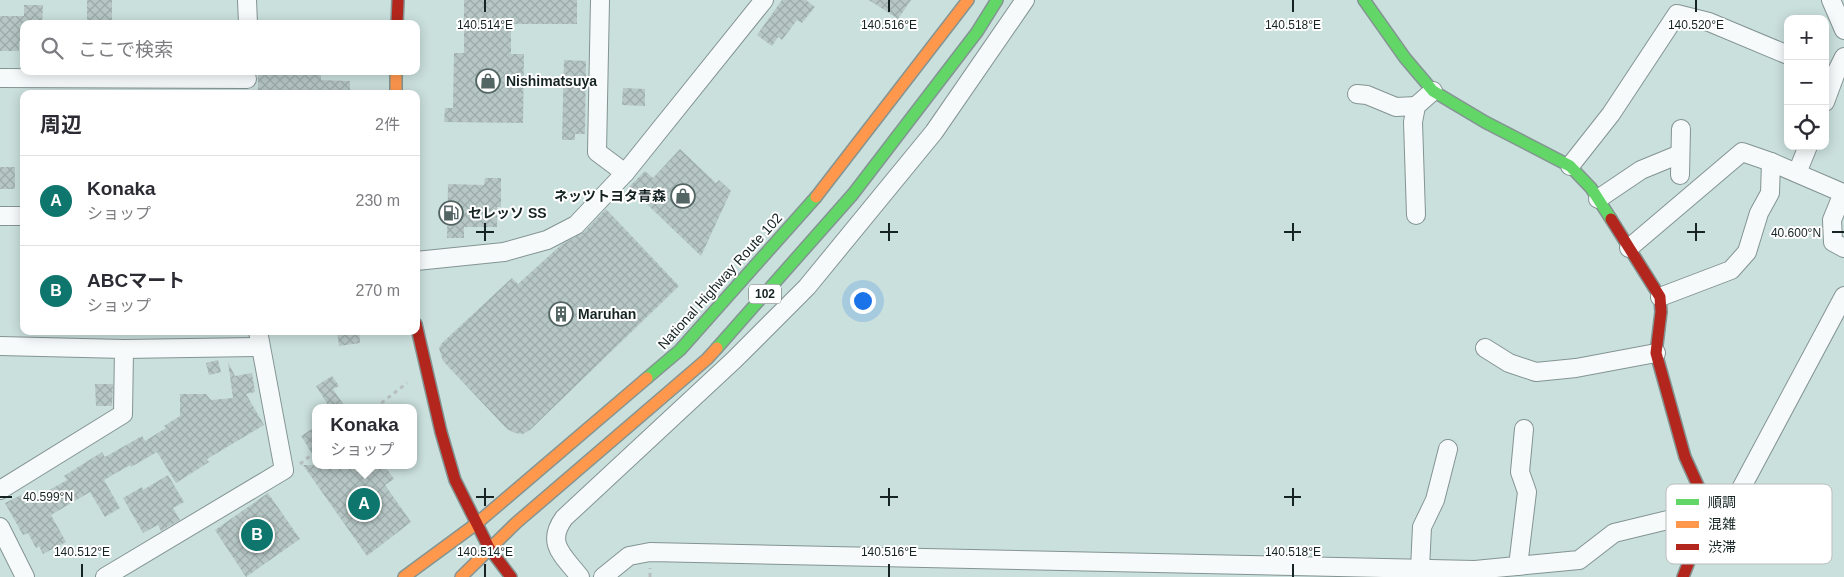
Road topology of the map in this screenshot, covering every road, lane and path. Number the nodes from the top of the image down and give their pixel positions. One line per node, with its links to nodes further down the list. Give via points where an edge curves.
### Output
1 (247, 0): 11 (street)
2 (398, 0): 12 (main road)
3 (600, 0): 30 (street, via 597,152)
4 (764, 0): 30 (street)
5 (968, 0): 55 (main road, National Highway Route 102 / 102, via 826,186 680,350)
6 (997, 0): 57 (main road, 102, via 977,32 853,194 707,359)
7 (1025, 0): 66 (street, via 934,132 807,287 564,518 557,528 555,540 560,552)
8 (1364, 0): 21 (main road, via 1404,58)
9 (1831, 0): 13 (street)
10 (1680, 7): 14 (street); 28 (street, via 1611,114)
11 (248, 20)
12 (398, 20)
13 (1844, 30)
14 (1784, 53)
15 (1844, 57): 16 (street)
16 (1830, 73)
17 (396, 75): 20 (main road)
18 (0, 78): 19 (street)
19 (247, 82)
20 (396, 90)
21 (1433, 91): 23 (street); 28 (main road)
22 (1357, 94): 23 (street, via 1396,107)
23 (1416, 106): 33 (street, via 1413,122)
24 (1681, 129): 26 (street)
25 (1806, 150): 29 (street)
26 (1680, 154): 31 (street); 32 (street, via 1641,170)
27 (1771, 162): 29 (street); 36 (street, via 1742,152); 40 (street, via 1770,193 1758,213 1747,252 1731,270)
28 (1570, 166): 32 (main road)
29 (1796, 173): 37 (street, via 1843,193 1832,220 1833,242)
30 (625, 174): 38 (street, via 576,225 546,240 504,252)
31 (1680, 174)
32 (1598, 199): 36 (main road)
33 (1416, 215)
34 (0, 216): 35 (street)
35 (20, 216)
36 (1629, 248): 40 (main road)
37 (1844, 248)
38 (420, 261)
39 (1844, 296): 52 (street)
40 (1660, 297): 46 (main road, via 1662,312)
41 (419, 335): 55 (main road, via 455,480)
42 (259, 339): 45 (street); 62 (street, via 284,470)
43 (0, 346): 45 (street)
44 (1485, 348): 46 (street, via 1509,363 1536,372)
45 (124, 349): 53 (street, via 123,414)
46 (1656, 353): 51 (main road, via 1686,457)
47 (407, 383): 48 (path)
48 (380, 404)
49 (1524, 429): 59 (street, via 1520,472 1527,492)
50 (1448, 449): 60 (street, via 1435,500 1422,527)
51 (1697, 484)
52 (1743, 484)
53 (0, 490)
54 (1666, 520): 59 (street, via 1614,533 1579,560)
55 (476, 524): 57 (main road); 63 (main road, National Highway Route 102 / 102)
56 (0, 527): 61 (street)
57 (489, 548): 64 (main road, 102); 65 (main road)
58 (1688, 564): 68 (main road)
59 (1518, 566): 60 (street, via 1475,570)
60 (1420, 569): 67 (street, via 650,552 629,556)
61 (25, 577)
62 (105, 577)
63 (404, 577)
64 (461, 577)
65 (511, 577)
66 (580, 577)
67 (604, 577)
68 (1683, 577)

